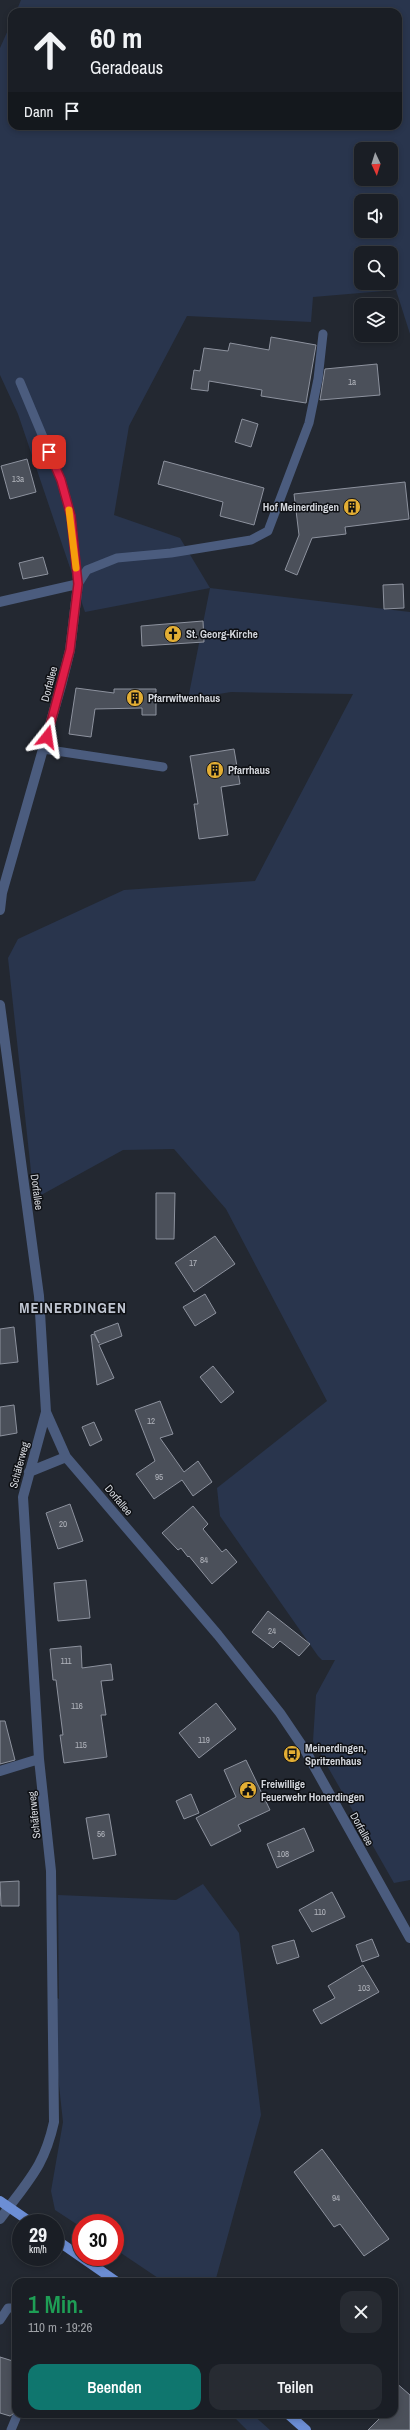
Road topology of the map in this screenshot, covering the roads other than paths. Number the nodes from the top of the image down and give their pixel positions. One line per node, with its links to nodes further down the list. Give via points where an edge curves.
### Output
1 (323, 334): 3 (lane, via 318,379 309,423 268,531 251,540 171,553 117,558 87,570)
2 (20, 382): 3 (lane, via 61,480 71,516)
3 (78, 584): 4 (street); 5 (street, Dorfallee, via 70,650)
4 (0, 602)
5 (44, 749): 6 (lane); 7 (street, Dorfallee, via 2,893)
6 (163, 767)
7 (0, 910)
8 (0, 1005): 9 (street, Dorfallee, via 39,1296)
9 (46, 1412): 10 (street, Dorfallee); 11 (street, Schäferweg)
10 (66, 1457): 11 (street); 14 (street, Dorfallee, via 218,1635 280,1713 305,1750)
11 (29, 1472): 12 (street, Schäferweg, via 23,1497)
12 (39, 1758): 13 (street); 16 (street, Schäferweg, via 51,1871 54,2122 48,2147 37,2170)
13 (0, 1771)
14 (410, 1938)
15 (0, 2201): 16 (main road)
16 (9, 2207): 17 (main road); 18 (street, Schäferweg)
17 (19, 2214)
18 (0, 2219)
19 (64, 2245): 20 (main road)
20 (110, 2278)
21 (12, 2308): 22 (lane, via 8,2308)
22 (0, 2320)
23 (16, 2418): 25 (lane)
24 (292, 2418): 26 (main road)
25 (11, 2430)
26 (306, 2430)

